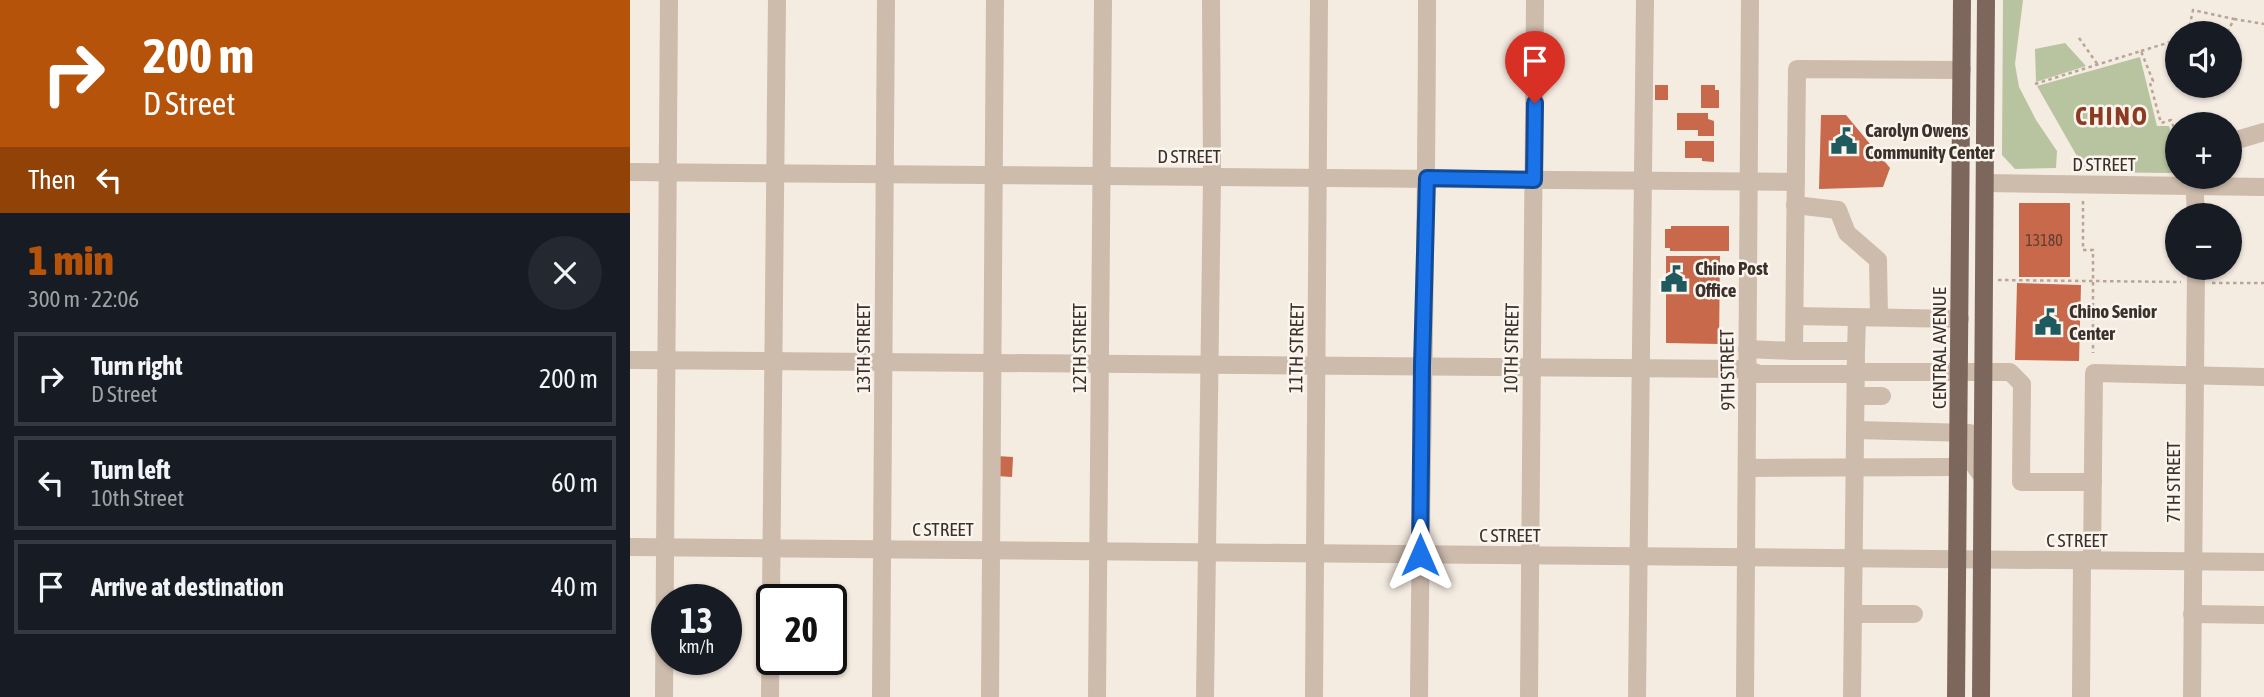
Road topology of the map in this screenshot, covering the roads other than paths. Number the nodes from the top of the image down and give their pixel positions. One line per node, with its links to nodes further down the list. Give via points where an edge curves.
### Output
1 (669, 0): 19 (street)
2 (777, 0): 20 (street)
3 (886, 0): 21 (street, 13TH STREET)
4 (995, 0): 22 (street)
5 (1103, 0): 23 (street, 12TH STREET)
6 (1210, 0): 24 (street)
7 (1319, 0): 25 (street, 11TH STREET)
8 (1427, 0): 26 (street)
9 (1535, 0): 27 (street, 10TH STREET)
10 (1645, 0): 28 (street)
11 (1750, 0): 30 (street, 9TH STREET)
12 (1962, 0): 14 (main road, CENTRAL AVENUE)
13 (1986, 0): 32 (main road)
14 (1962, 70): 15 (main road, CENTRAL AVENUE); 31 (street, via 1797,69)
15 (1962, 94): 32 (main road, via 1973,117 1973,171); 40 (main road, CENTRAL AVENUE)
16 (2264, 132): 17 (street)
17 (2242, 138)
18 (630, 172): 19 (street, D STREET)
19 (667, 173): 20 (street, D STREET); 45 (street)
20 (774, 173): 21 (street, D STREET); 46 (street)
21 (884, 174): 22 (street, D STREET); 47 (street, 13TH STREET)
22 (993, 175): 23 (street, D STREET); 48 (street)
23 (1101, 176): 24 (street, D STREET); 49 (street, 12TH STREET)
24 (1212, 177): 25 (street, D STREET); 50 (street)
25 (1318, 177): 26 (street, D STREET); 52 (street, 11TH STREET)
26 (1427, 178): 27 (street, D STREET); 51 (street)
27 (1534, 180): 28 (street, D STREET); 53 (street, 10TH STREET)
28 (1642, 181): 30 (street, D STREET); 54 (street)
29 (2165, 181): 32 (street, D STREET)
30 (1749, 182): 31 (street, D STREET); 41 (street, 9TH STREET)
31 (1796, 182): 35 (street)
32 (1985, 183): 56 (main road)
33 (2242, 185): 34 (street, D STREET)
34 (2264, 187)
35 (1796, 205): 37 (street); 39 (street, via 1838,210 1847,233 1878,260)
36 (2196, 280): 59 (street, 7TH STREET)
37 (1795, 316): 38 (street); 42 (street)
38 (1857, 317): 39 (street); 43 (street)
39 (1879, 317): 40 (street)
40 (1960, 319): 58 (main road, CENTRAL AVENUE)
41 (1747, 349): 42 (street); 55 (street, 9TH STREET)
42 (1794, 351): 43 (street)
43 (1856, 351): 57 (street)
44 (630, 360): 45 (street)
45 (666, 360): 46 (street); 72 (street)
46 (772, 360): 47 (street); 71 (street)
47 (884, 362): 48 (street); 73 (street, 13TH STREET)
48 (992, 363): 49 (street); 74 (street)
49 (1100, 364): 50 (street); 75 (street, 12TH STREET)
50 (1208, 366): 52 (street); 76 (street)
51 (1422, 366): 52 (street); 53 (street); 78 (street)
52 (1317, 367): 77 (street, 11TH STREET)
53 (1532, 368): 54 (street); 79 (street, 10TH STREET)
54 (1640, 368): 55 (street); 80 (street)
55 (1746, 369): 57 (street, via 1759,374); 67 (street, 9TH STREET)
56 (1984, 371): 58 (street); 68 (main road); 69 (street, via 2010,372 2022,384 2021,482)
57 (1856, 372): 58 (street); 61 (street)
58 (1959, 372): 64 (main road, CENTRAL AVENUE)
59 (2194, 377): 60 (street); 69 (street, via 2094,373); 87 (street, 7TH STREET)
60 (2264, 377)
61 (1856, 396): 62 (street); 63 (street)
62 (1882, 396)
63 (1856, 430): 64 (street); 65 (street)
64 (1959, 432): 66 (main road, CENTRAL AVENUE); 68 (street, via 1971,435 1972,462)
65 (1856, 467): 66 (street); 67 (street); 82 (street)
66 (1959, 467): 84 (main road, CENTRAL AVENUE)
67 (1748, 468): 81 (street, 9TH STREET)
68 (1982, 476): 85 (main road)
69 (2093, 482): 83 (street)
70 (630, 547): 72 (street, C STREET)
71 (771, 547): 72 (street, C STREET); 73 (street, C STREET); 93 (street)
72 (665, 548): 92 (street)
73 (883, 550): 74 (street, C STREET); 94 (street, 13TH STREET)
74 (991, 550): 75 (street, C STREET); 95 (street)
75 (1099, 551): 76 (street, C STREET); 96 (street, 12TH STREET)
76 (1207, 553): 77 (street, C STREET); 97 (street)
77 (1315, 554): 78 (street, C STREET); 98 (street, 11TH STREET)
78 (1420, 555): 79 (street, C STREET); 99 (street)
79 (1531, 556): 80 (street, C STREET); 100 (street, 10TH STREET)
80 (1639, 556): 81 (street, C STREET); 101 (street)
81 (1747, 557): 82 (street, C STREET); 102 (street, 9TH STREET)
82 (1855, 559): 84 (street, C STREET); 88 (street)
83 (2087, 560): 85 (street, C STREET); 87 (street, C STREET); 106 (street)
84 (1957, 561): 85 (street, C STREET); 104 (main road, CENTRAL AVENUE)
85 (1981, 561): 105 (main road)
86 (2264, 562): 87 (street, C STREET)
87 (2193, 563): 90 (street, 7TH STREET)
88 (1854, 614): 89 (street); 103 (street)
89 (1914, 614)
90 (2192, 614): 91 (street); 107 (street, 7TH STREET)
91 (2264, 615)
92 (664, 697)
93 (769, 697)
94 (881, 697)
95 (990, 697)
96 (1097, 697)
97 (1205, 697)
98 (1314, 697)
99 (1419, 697)
100 (1529, 697)
101 (1637, 697)
102 (1745, 697)
103 (1853, 697)
104 (1956, 697)
105 (1981, 697)
106 (2081, 697)
107 (2192, 697)

